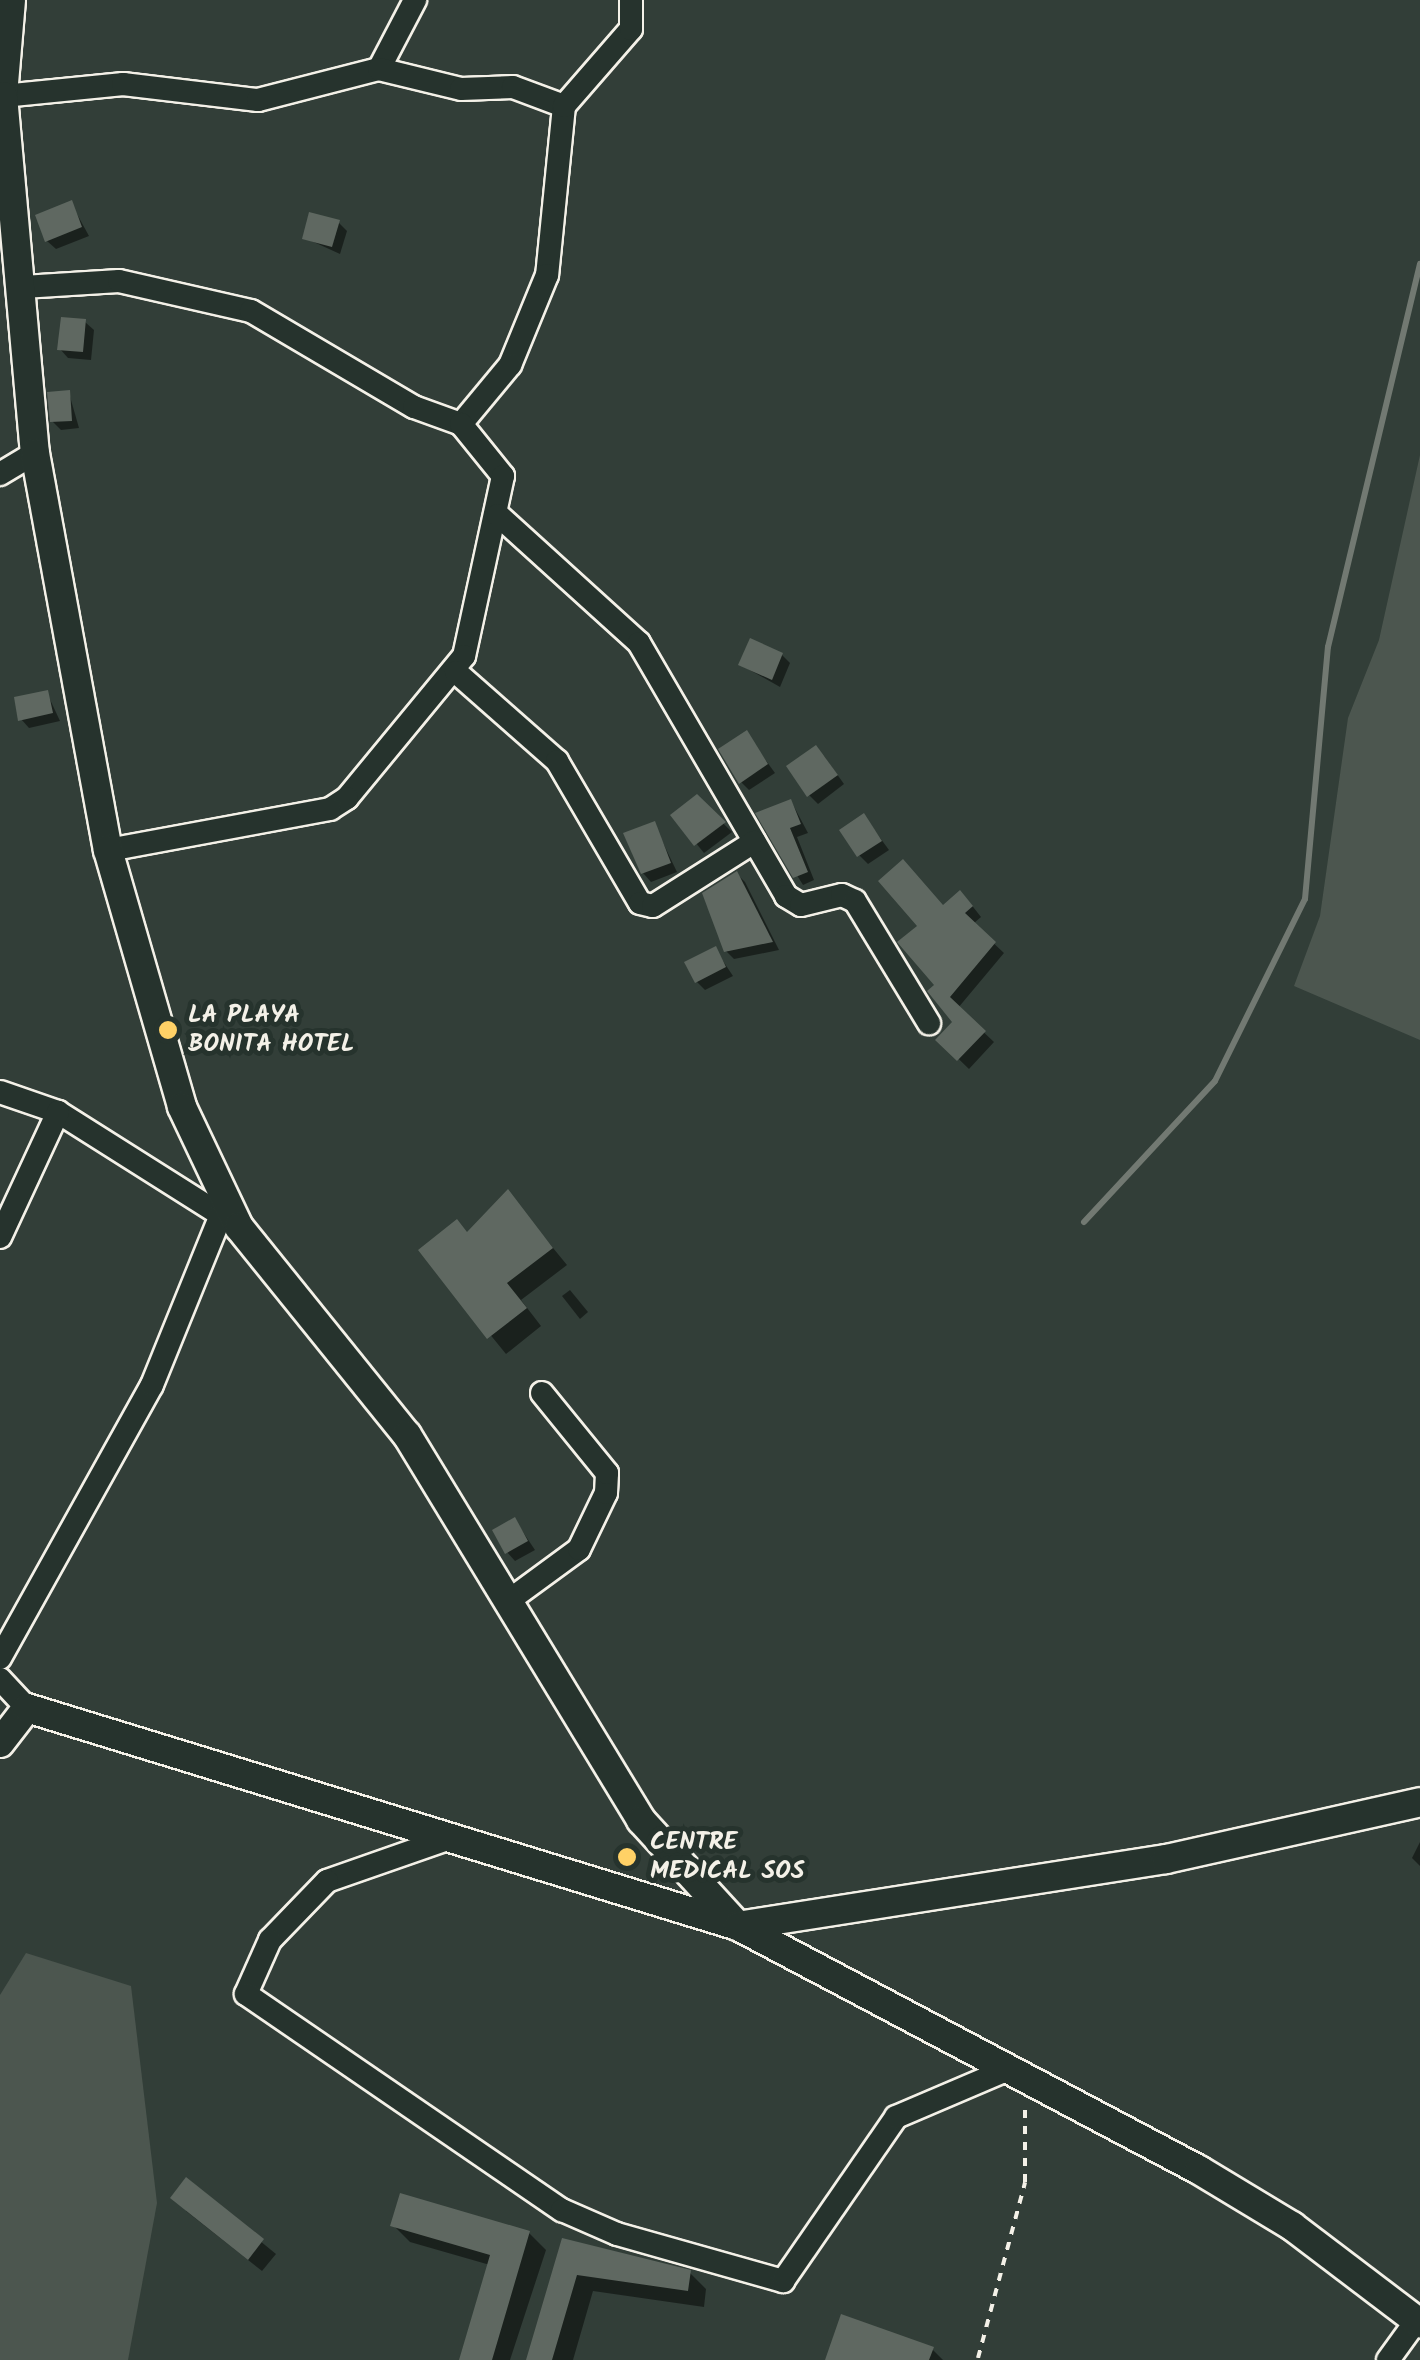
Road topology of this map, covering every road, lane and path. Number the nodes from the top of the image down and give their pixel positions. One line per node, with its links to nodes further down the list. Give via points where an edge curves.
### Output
1 (11, 0): 5 (street)
2 (416, 0): 4 (street)
3 (631, 0): 6 (street, via 632,29)
4 (379, 70): 5 (street, via 258,100 123,84); 6 (street, via 460,89 514,88)
5 (4, 96): 7 (street)
6 (564, 106): 8 (street, via 548,275 510,365)
7 (23, 287): 8 (street, via 119,280 226,302); 9 (street)
8 (461, 424): 11 (street, via 498,462)
9 (35, 452): 10 (street); 14 (street)
10 (0, 474)
11 (498, 514): 12 (street); 13 (street, via 639,643)
12 (456, 672): 13 (street, via 558,760 640,903 653,906); 14 (street, via 338,806)
13 (754, 842): 15 (street, via 793,902 855,901)
14 (108, 850): 18 (street, via 182,1107)
15 (930, 1023)
16 (0, 1092): 17 (street)
17 (58, 1112): 18 (street); 19 (street)
18 (230, 1221): 21 (street, via 406,1435); 22 (street, via 152,1384)
19 (0, 1236)
20 (542, 1393): 21 (street, via 607,1473 606,1493 579,1549)
21 (511, 1599): 28 (street, via 641,1820)
22 (0, 1658)
23 (0, 1679): 24 (street)
24 (27, 1708): 25 (street); 27 (street)
25 (0, 1742)
26 (1420, 1802): 28 (street, via 1166,1859)
27 (447, 1839): 28 (street); 29 (street, via 327,1882 270,1940 246,1994 562,2210 616,2234 783,2281 896,2116)
28 (738, 1926): 29 (street)
29 (1012, 2073): 30 (street, via 1292,2226); 31 (path, via 1029,2121 1025,2182)
30 (1419, 2320): 32 (street)
31 (978, 2358)
32 (1388, 2360)

